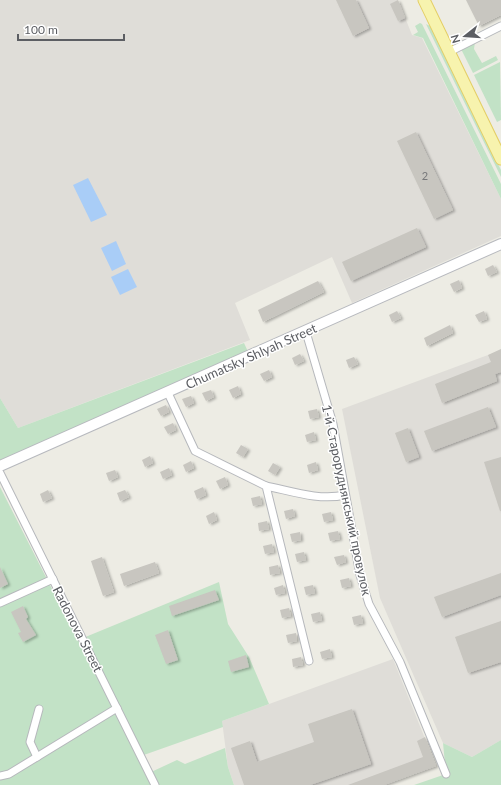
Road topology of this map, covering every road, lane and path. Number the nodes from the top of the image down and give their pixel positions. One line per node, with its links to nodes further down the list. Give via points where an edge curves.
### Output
1 (424, 0): 4 (main road)
2 (429, 0): 4 (main road)
3 (501, 26): 4 (street)
4 (451, 51): 5 (main road); 6 (main road)
5 (501, 148)
6 (501, 158)
7 (501, 244): 8 (street, Chumatsky Shlyah Street)
8 (306, 332): 9 (street, Chumatsky Shlyah Street); 13 (street, 1-й Староруднянський провулок, via 333,424)
9 (168, 393): 10 (street, Chumatsky Shlyah Street); 12 (street, via 195,451)
10 (0, 466)
11 (0, 473): 14 (street, Radonova Street)
12 (266, 486): 13 (street, via 313,496); 16 (street)
13 (345, 495): 20 (street, 1-й Староруднянський провулок, via 360,575 369,604 400,662)
14 (53, 579): 15 (street); 18 (street, Radonova Street)
15 (0, 603)
16 (309, 661)
17 (39, 708): 19 (street, via 30,742)
18 (118, 708): 19 (street); 22 (street, Radonova Street)
19 (37, 757): 21 (street, via 9,774)
20 (446, 774)
21 (0, 776)
22 (155, 785)

